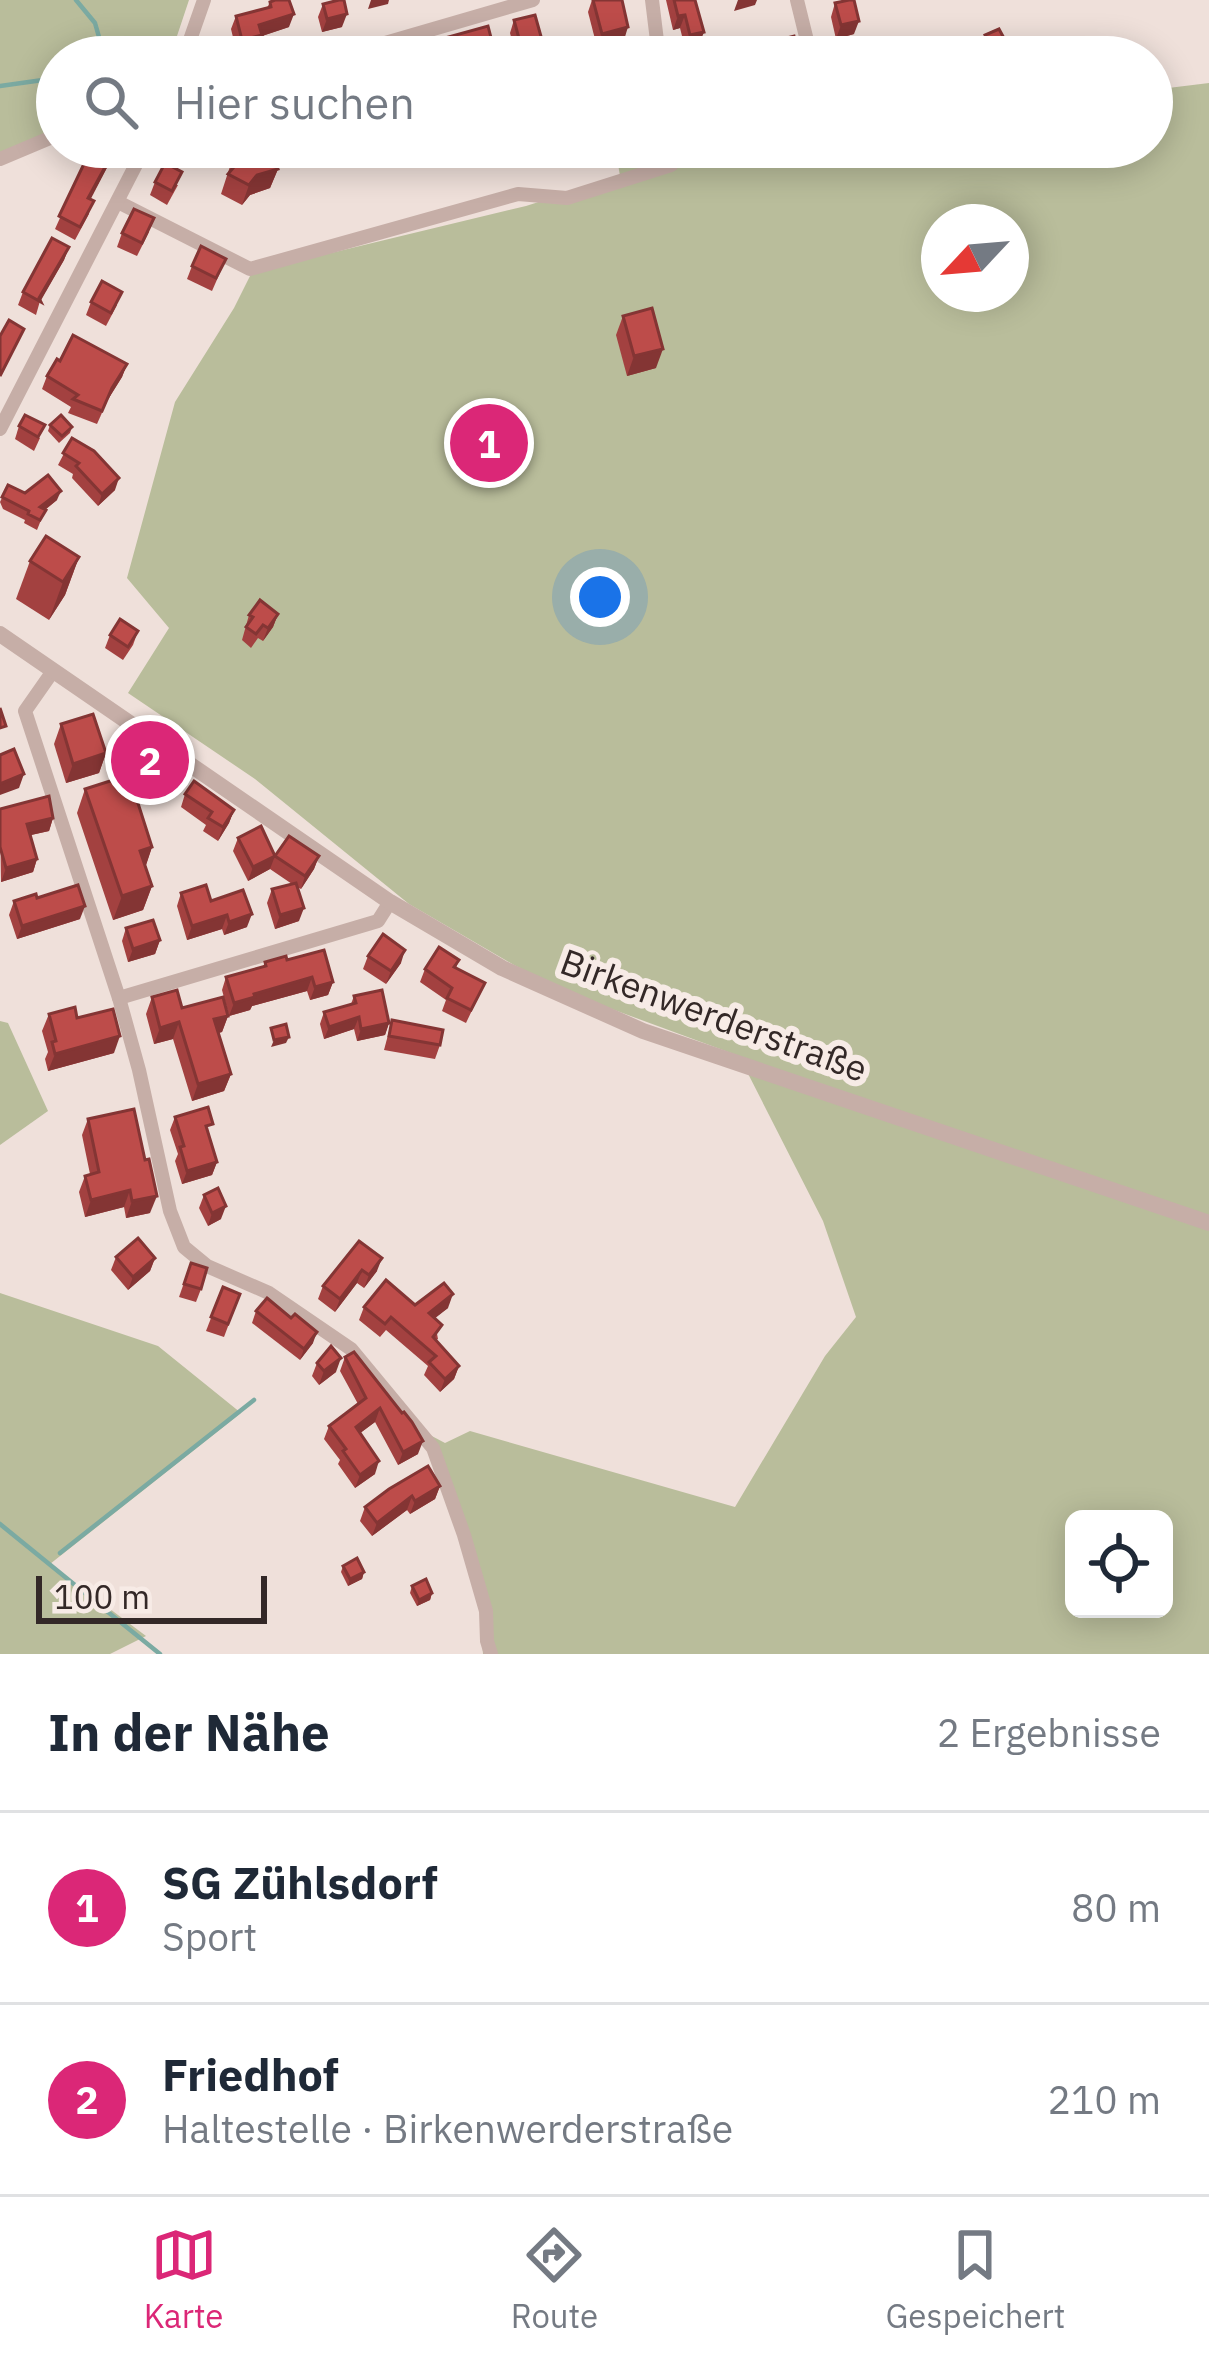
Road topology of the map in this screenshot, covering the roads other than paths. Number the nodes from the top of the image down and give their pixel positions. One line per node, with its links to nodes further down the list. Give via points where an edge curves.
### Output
1 (204, 0): 5 (street)
2 (533, 0): 6 (street)
3 (652, 0): 7 (street)
4 (797, 0): 8 (street)
5 (191, 36)
6 (409, 36)
7 (656, 36)
8 (806, 36)
9 (36, 144): 10 (street)
10 (0, 159)
11 (135, 168): 13 (street)
12 (661, 168): 13 (street, via 566,198 518,194 250,269)
13 (118, 202): 14 (street)
14 (0, 429)
15 (0, 634): 16 (street, Birkenwerderstraße)
16 (53, 671): 17 (street, Birkenwerderstraße); 18 (street, via 25,711)
17 (390, 902): 18 (street, via 378,921); 19 (street, Birkenwerderstraße, via 502,968 643,1031)
18 (119, 998): 20 (street, via 184,1247 351,1348 434,1448 486,1611)
19 (1209, 1223)
20 (491, 1654)

